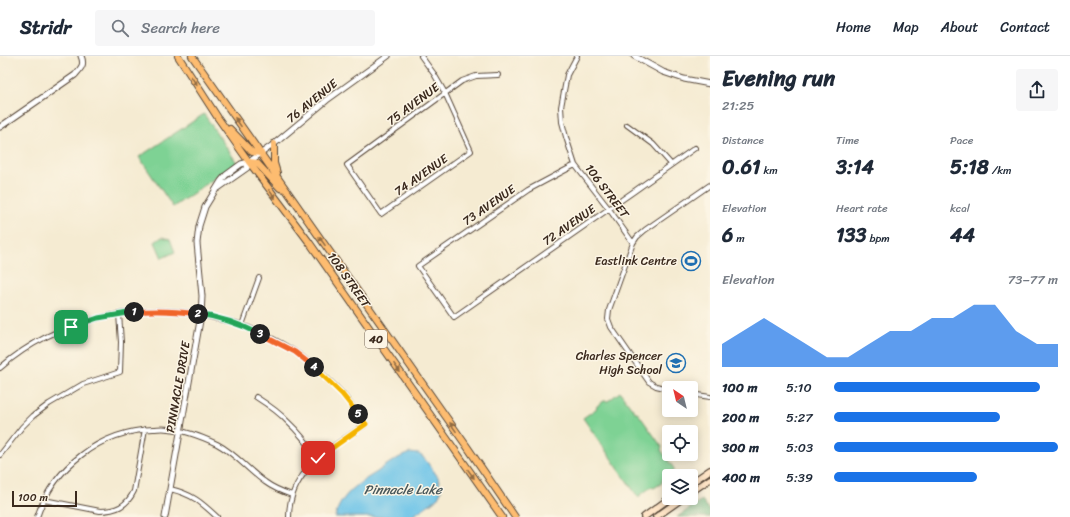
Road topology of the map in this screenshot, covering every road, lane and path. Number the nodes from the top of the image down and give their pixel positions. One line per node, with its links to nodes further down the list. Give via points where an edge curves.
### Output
1 (81, 56): 13 (street, via 82,68 76,75)
2 (178, 56): 11 (main road, 108 STREET / 40, one-way to 11)
3 (192, 56): 16 (main road, 108 STREET / 40, one-way to 3)
4 (388, 56): 14 (street, 76 AVENUE, via 327,100)
5 (421, 56): 10 (street)
6 (577, 56): 19 (street, 106 STREET, via 567,75 562,107 562,122)
7 (634, 56): 9 (street, via 663,72)
8 (498, 75): 10 (street, 75 AVENUE, via 476,76 462,81)
9 (710, 84)
10 (445, 93): 23 (street, 74 AVENUE, via 471,151); 23 (street, 75 AVENUE, via 347,165)
11 (210, 106): 16 (main road, via 252,152); 17 (main road, 108 STREET / 40)
12 (627, 125): 18 (street, via 653,144)
13 (0, 127)
14 (274, 144): 16 (street, 76 AVENUE); 21 (main road, via 276,171)
15 (695, 148): 18 (street, 72 AVENUE)
16 (261, 154): 17 (street, 76 AVENUE); 21 (main road, 108 STREET / 40)
17 (249, 162): 21 (main road, via 257,163 280,188); 27 (street, PINNACLE DRIVE, via 247,168 214,191 200,220 198,252); 52 (main road, 108 STREET / 40, one-way to 52, via 309,242)
18 (671, 164): 22 (street, 72 AVENUE)
19 (575, 165): 22 (street, 106 STREET); 28 (street, 73 AVENUE, via 528,190 418,266)
20 (710, 185): 24 (street, via 645,230)
21 (286, 189): 53 (main road, 108 STREET / 40, one-way to 21)
22 (609, 209): 24 (street, 106 STREET); 28 (street, 72 AVENUE)
23 (381, 214)
24 (633, 244): 31 (street, via 608,318 611,327 649,382)
25 (260, 278): 29 (street)
26 (119, 314): 27 (street, via 175,311); 30 (street, via 98,318 59,332 29,347); 37 (street, via 120,372 83,384 48,404 22,428)
27 (201, 315): 29 (street); 36 (street, PINNACLE DRIVE)
28 (454, 317)
29 (242, 325): 38 (street, via 295,352 342,394 366,424)
30 (0, 368)
31 (662, 387)
32 (698, 395): 34 (street)
33 (256, 396): 38 (street, via 288,421)
34 (710, 396)
35 (145, 429): 36 (street); 45 (street, via 109,438 84,453 59,476); 45 (street, via 134,491 131,498 118,508 100,511)
36 (180, 430): 43 (street, PINNACLE DRIVE); 44 (street, via 219,445 265,482 281,492)
37 (0, 455)
38 (318, 458): 44 (street, via 304,472)
39 (710, 470): 40 (main road)
40 (698, 478)
41 (710, 479): 42 (main road)
42 (698, 487)
43 (170, 489): 49 (street, PINNACLE DRIVE); 50 (street, via 195,498)
44 (292, 495): 51 (street)
45 (44, 500): 48 (street)
46 (662, 504): 54 (main road)
47 (673, 505): 55 (main road)
48 (36, 517)
49 (165, 517)
50 (217, 517)
51 (289, 517)
52 (502, 517)
53 (515, 517)
54 (644, 517)
55 (656, 517)

